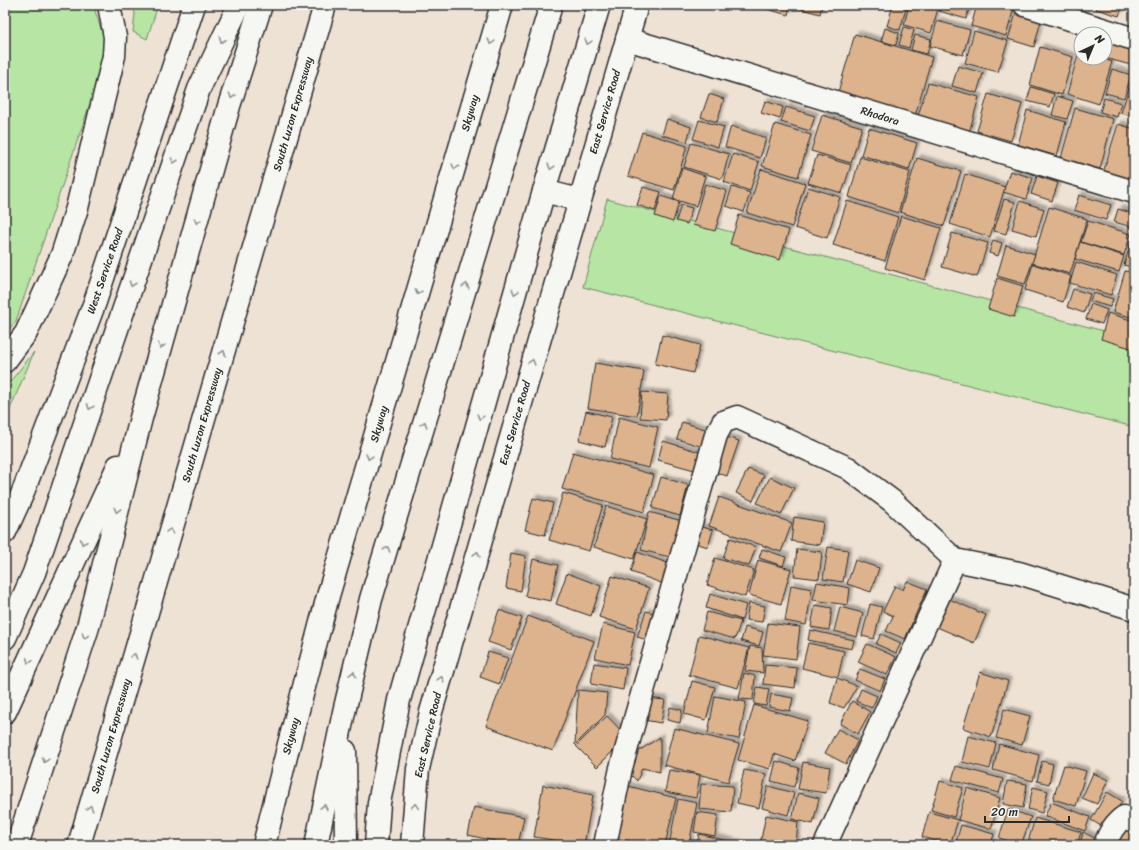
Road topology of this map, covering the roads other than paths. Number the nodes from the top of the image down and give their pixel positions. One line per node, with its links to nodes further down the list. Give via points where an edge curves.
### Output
1 (109, 5): 16 (main road, via 115,37 114,56 76,208 62,255 49,284 26,333)
2 (194, 5): 18 (main road, West Service Road, via 95,302 21,497)
3 (239, 5): 21 (main road, one-way to 21, via 199,89 34,573)
4 (261, 5): 17 (main road, one-way to 17, via 229,106)
5 (325, 5): 26 (main road, South Luzon Expressway, one-way to 5)
6 (502, 5): 27 (main road, Skyway, one-way to 27, via 328,596)
7 (550, 5): 23 (main road, one-way to 7, via 371,599)
8 (599, 5): 13 (main road, one-way to 13)
9 (637, 5): 11 (main road, East Service Road)
10 (1025, 5): 12 (main road)
11 (627, 39): 14 (main road, Rhodora); 15 (main road, East Service Road)
12 (1134, 39)
13 (544, 191): 15 (main road); 30 (main road, one-way to 30, via 399,700 379,803)
14 (1134, 192)
15 (579, 200): 31 (main road, East Service Road, one-way to 15, via 418,770 431,712)
16 (5, 361)
17 (141, 418): 22 (main road, one-way to 22); 25 (main road, one-way to 25, via 88,627)
18 (5, 532)
19 (955, 560): 20 (main road, via 1019,573); 32 (main road, via 892,500 848,468 737,417 723,422 716,435 623,761); 33 (main road)
20 (1134, 609)
21 (5, 638)
22 (5, 712)
23 (344, 712): 28 (main road, one-way to 23); 29 (main road)
24 (1134, 820): 34 (main road, via 1124,817 1117,822 1109,833)
25 (17, 845)
26 (79, 845)
27 (264, 845)
28 (316, 845)
29 (346, 845)
30 (376, 845)
31 (412, 845)
32 (605, 845)
33 (825, 845)
34 (1105, 845)

